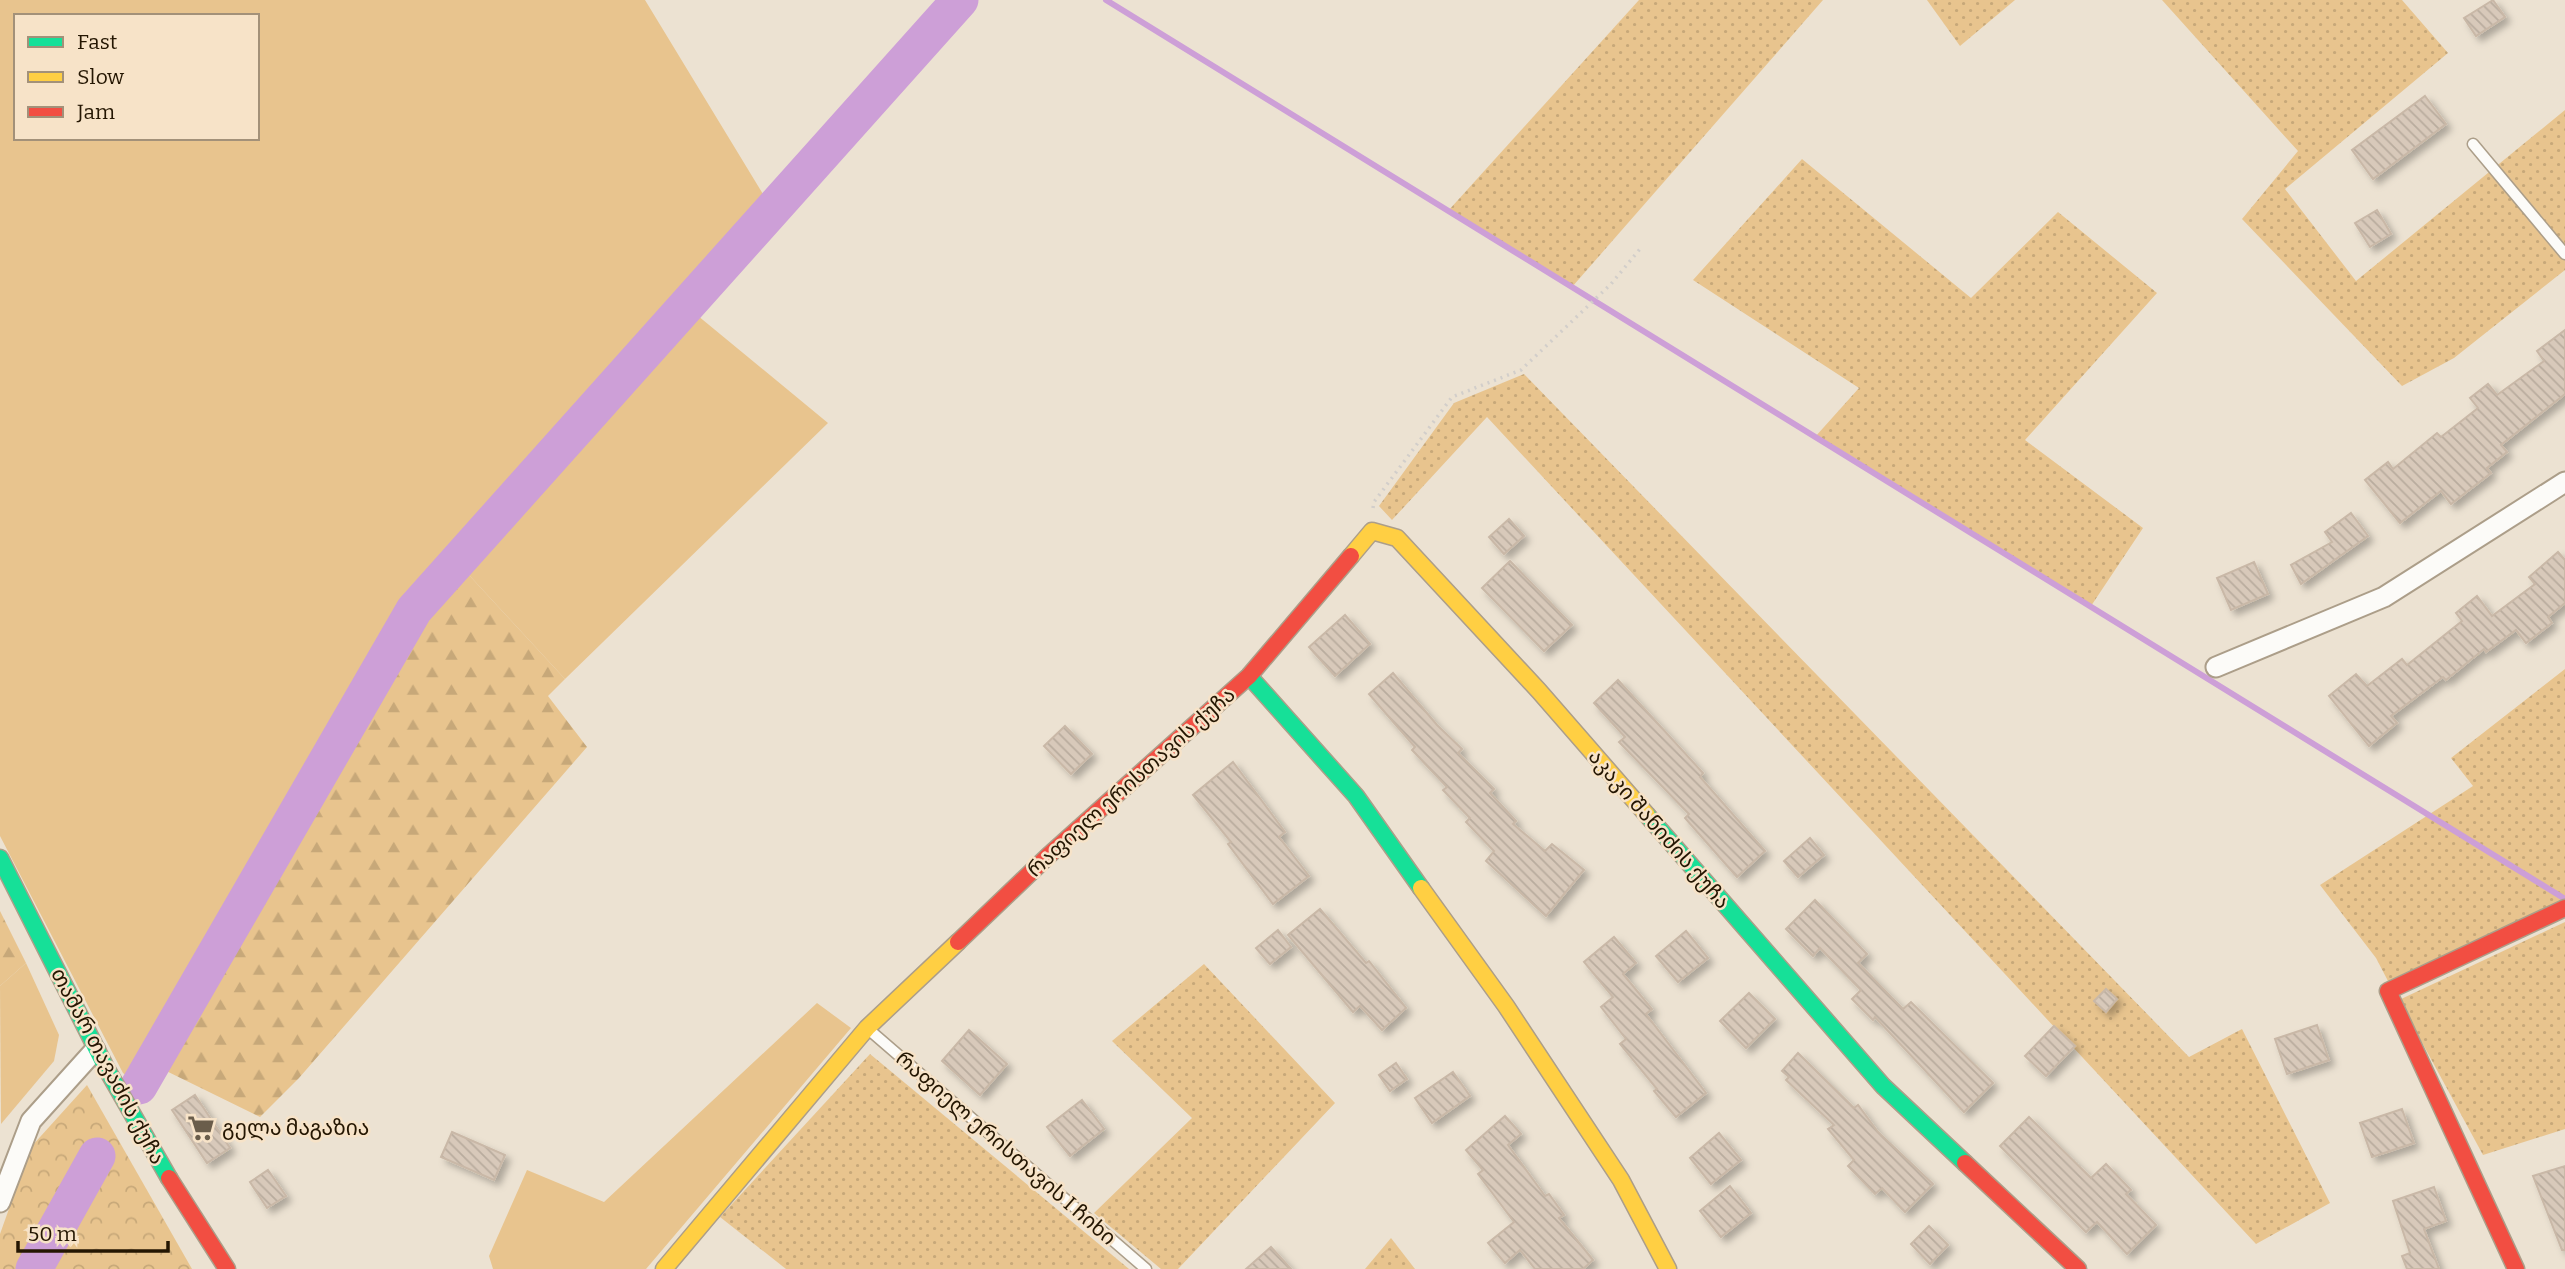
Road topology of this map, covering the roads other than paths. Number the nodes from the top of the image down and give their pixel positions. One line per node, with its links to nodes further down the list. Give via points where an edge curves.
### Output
1 (2473, 144): 2 (lane)
2 (2565, 254)
3 (2565, 482): 4 (street, via 2384,597)
4 (2216, 667)
5 (1249, 676): 8 (main road, რაფიელ ერისთავის ქუჩა, via 1048,856); 14 (main road, რაფიელ ერისთავის ქუჩა, via 1356,796 1506,1006 1621,1180); 15 (main road, აკაკი შანიძის ქუჩა, via 1372,531 1397,538 1529,681 1883,1086)
6 (0, 858): 9 (main road, თამარ თავაძის ქუჩა)
7 (2564, 908): 16 (main road, via 2388,991)
8 (867, 1028): 12 (main road, რაფიელ ერისთავის ქუჩა); 13 (lane, რაფიელ ერისთავის I ჩიხი)
9 (95, 1050): 10 (street, via 31,1121); 11 (main road, თამარ თავაძის ქუჩა, via 143,1136)
10 (0, 1202)
11 (228, 1269)
12 (664, 1269)
13 (1146, 1269)
14 (1668, 1269)
15 (2078, 1269)
16 (2516, 1269)

